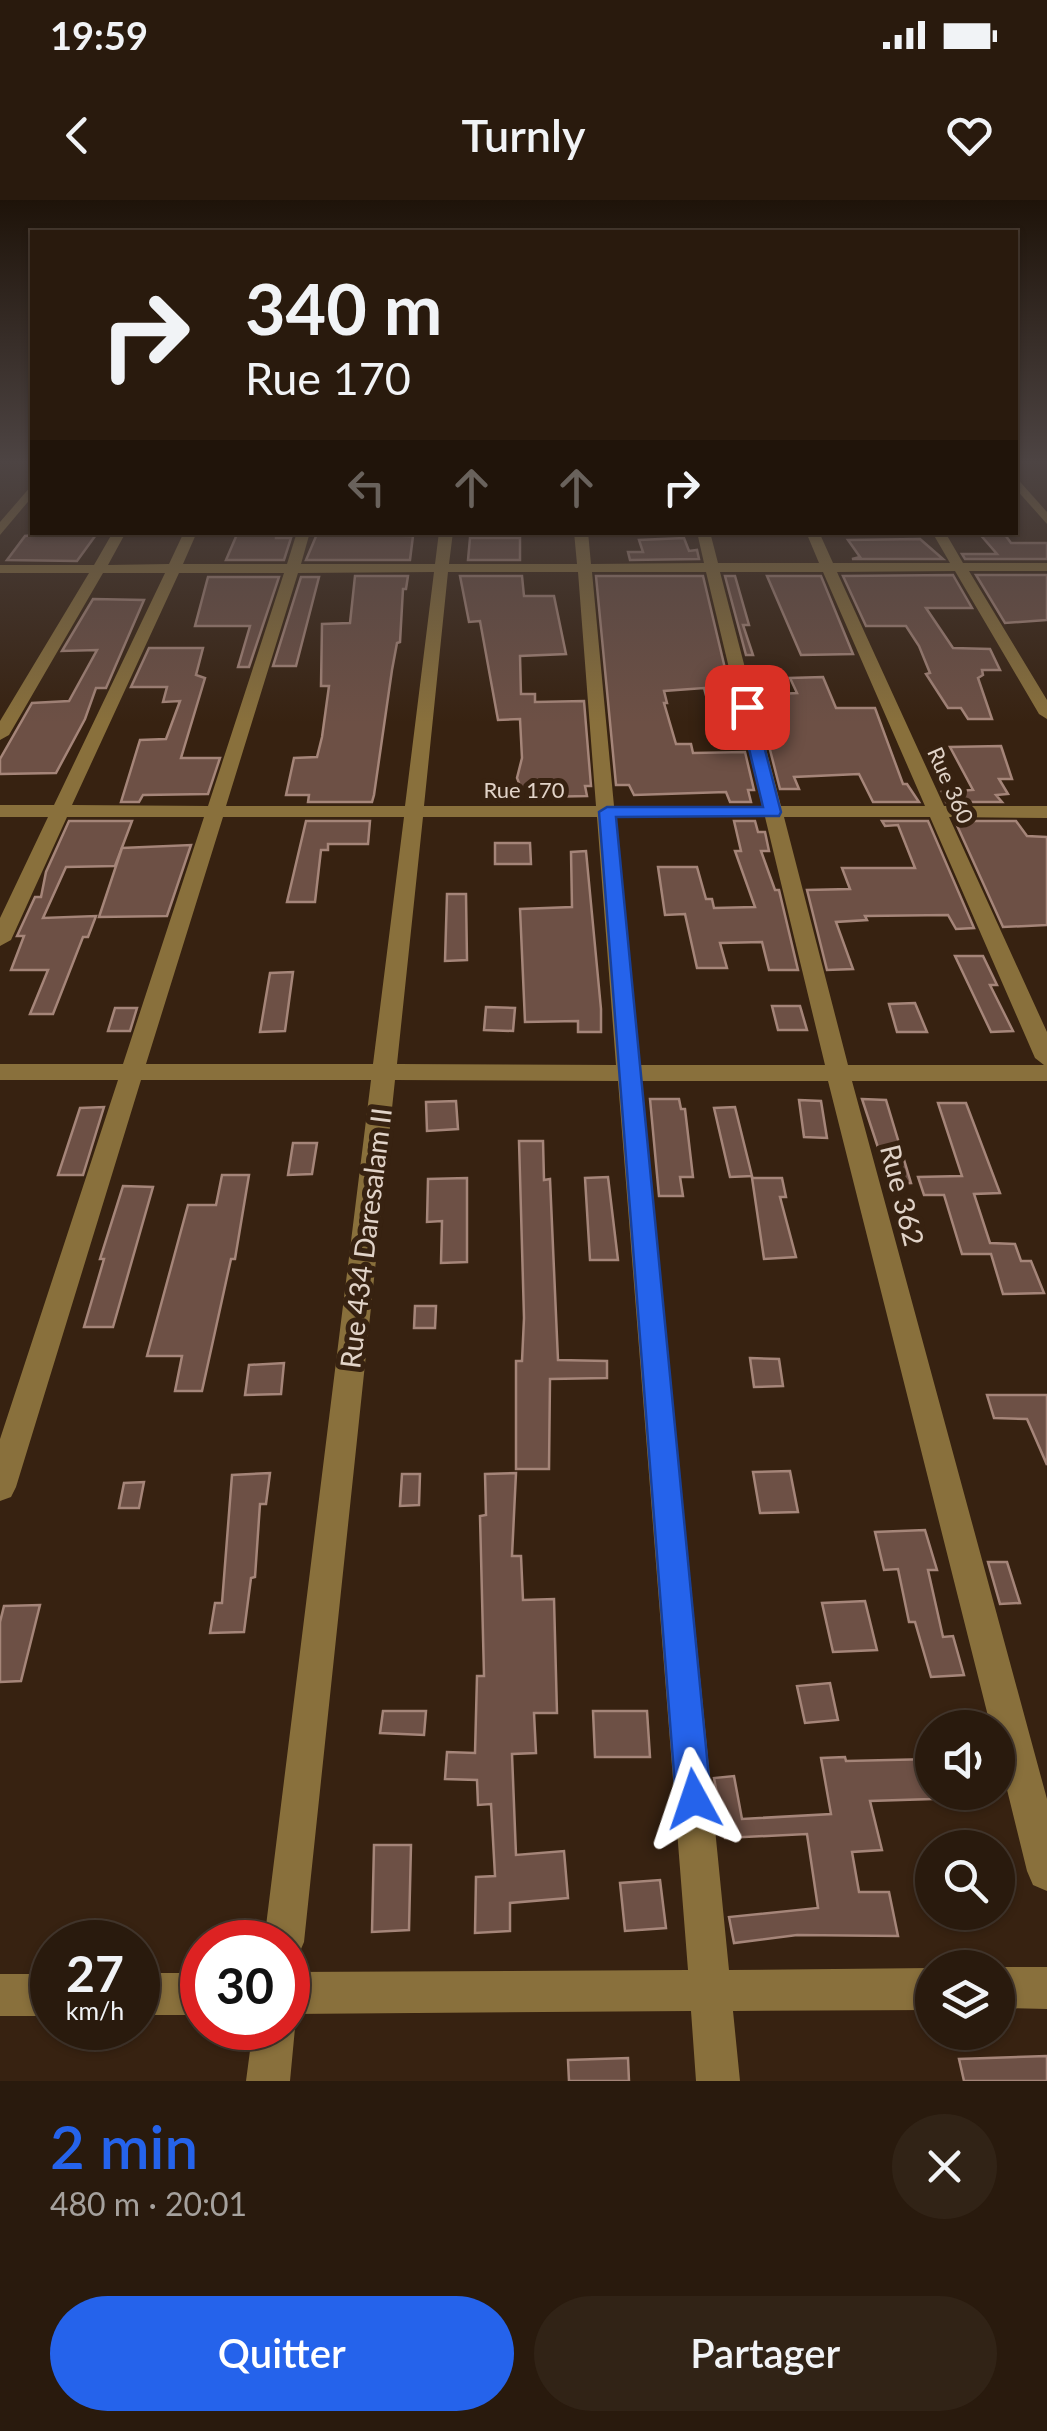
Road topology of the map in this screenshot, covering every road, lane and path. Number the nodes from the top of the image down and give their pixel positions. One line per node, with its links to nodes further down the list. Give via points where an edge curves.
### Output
1 (111, 548): 18 (street)
2 (184, 548): 11 (street)
3 (299, 548): 12 (street)
4 (444, 548): 13 (street, Rue 434 Daresalam II)
5 (583, 548): 14 (street)
6 (707, 548): 15 (street, Rue 362)
7 (819, 548): 16 (street, Rue 360)
8 (947, 548): 9 (street)
9 (957, 567): 10 (street); 16 (street); 19 (street)
10 (1047, 567)
11 (174, 568): 12 (street); 18 (street); 22 (street)
12 (293, 568): 13 (street); 23 (street)
13 (442, 568): 14 (street); 24 (street, Rue 434 Daresalam II)
14 (586, 568): 15 (street); 25 (street)
15 (712, 568): 16 (street); 26 (street, Rue 362)
16 (828, 568): 27 (street, Rue 360)
17 (0, 569): 18 (street)
18 (98, 569): 20 (street)
19 (1047, 714)
20 (0, 735)
21 (0, 812): 22 (street, Rue 170)
22 (61, 812): 23 (street, Rue 170); 29 (street)
23 (215, 812): 24 (street, Rue 170); 32 (street)
24 (414, 812): 25 (street, Rue 170); 33 (street, Rue 434 Daresalam II)
25 (607, 812): 26 (street, Rue 170); 34 (street)
26 (773, 812): 27 (street, Rue 170); 35 (street, Rue 362)
27 (939, 812): 28 (street, Rue 170); 30 (street, Rue 360)
28 (1047, 812)
29 (0, 940)
30 (1047, 1058)
31 (0, 1072): 32 (street)
32 (132, 1072): 33 (street); 37 (street)
33 (384, 1072): 34 (street); 39 (street, Rue 434 Daresalam II)
34 (630, 1072): 35 (street); 43 (street)
35 (838, 1073): 36 (street); 38 (street, Rue 362)
36 (1047, 1073)
37 (0, 1487)
38 (1047, 1871)
39 (287, 1920)
40 (1015, 1988): 41 (street)
41 (1047, 1988)
42 (915, 1989): 43 (street)
43 (710, 1990): 44 (street); 49 (street)
44 (310, 1993)
45 (0, 1995): 46 (street)
46 (30, 1995)
47 (272, 2050): 48 (street)
48 (268, 2081)
49 (718, 2081)

